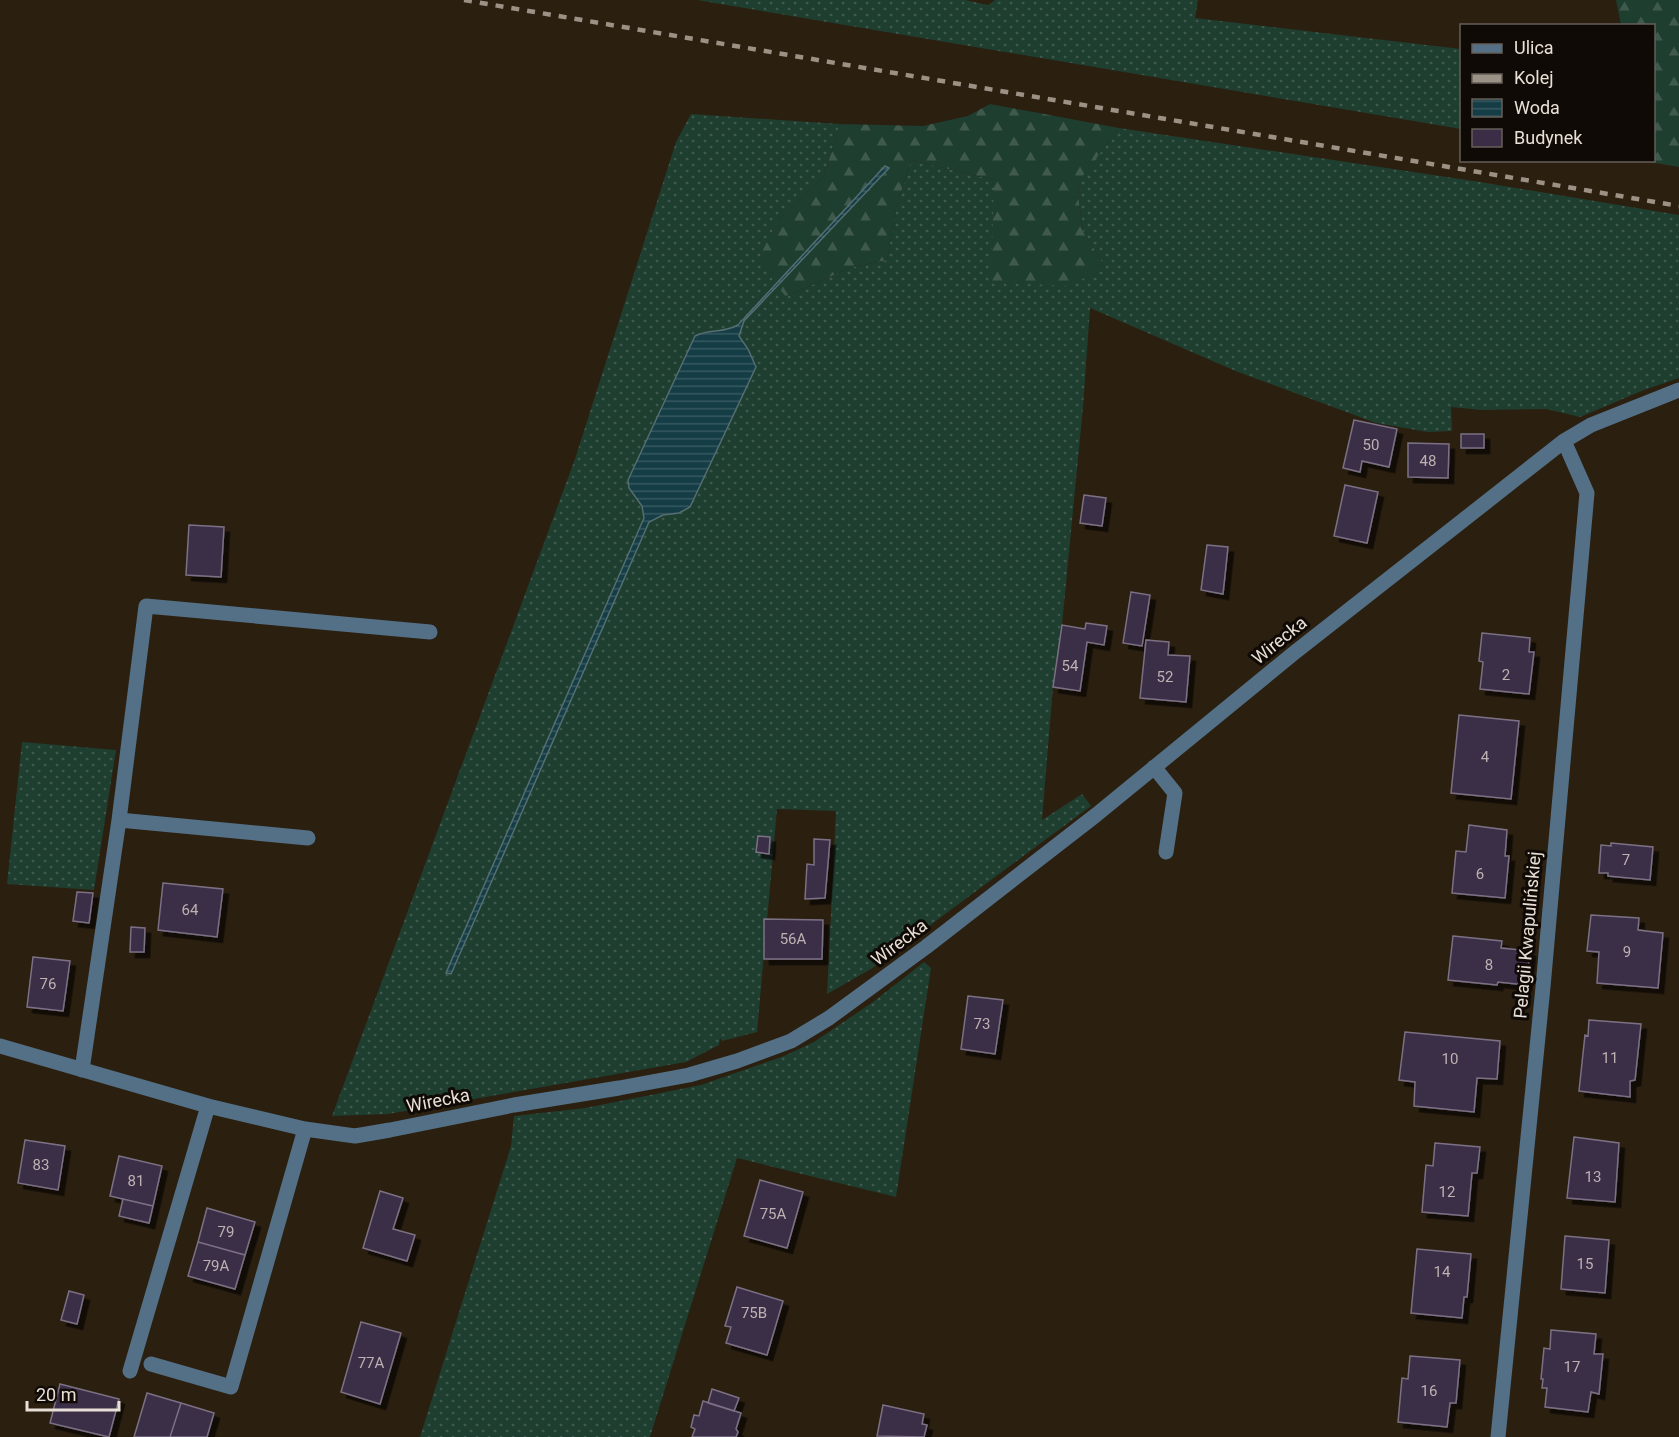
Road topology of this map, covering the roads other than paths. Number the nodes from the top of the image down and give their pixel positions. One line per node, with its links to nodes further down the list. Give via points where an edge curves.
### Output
1 (1679, 390): 2 (street, Wirecka, via 1591,425)
2 (1564, 441): 4 (street, Wirecka); 14 (street, Pelagii Kwapulińskiej, via 1587,493)
3 (430, 632): 5 (street, via 146,606)
4 (1154, 767): 7 (street, via 1175,793); 11 (street, Wirecka, via 926,947 791,1041 689,1075 619,1089 355,1136)
5 (119, 820): 6 (street); 9 (street)
6 (308, 838)
7 (1166, 852)
8 (0, 1046): 9 (street, Wirecka)
9 (82, 1070): 10 (street, Wirecka)
10 (208, 1106): 11 (street, Wirecka); 13 (street)
11 (305, 1129): 12 (street, via 231,1387)
12 (151, 1364)
13 (130, 1371)
14 (1498, 1437)

